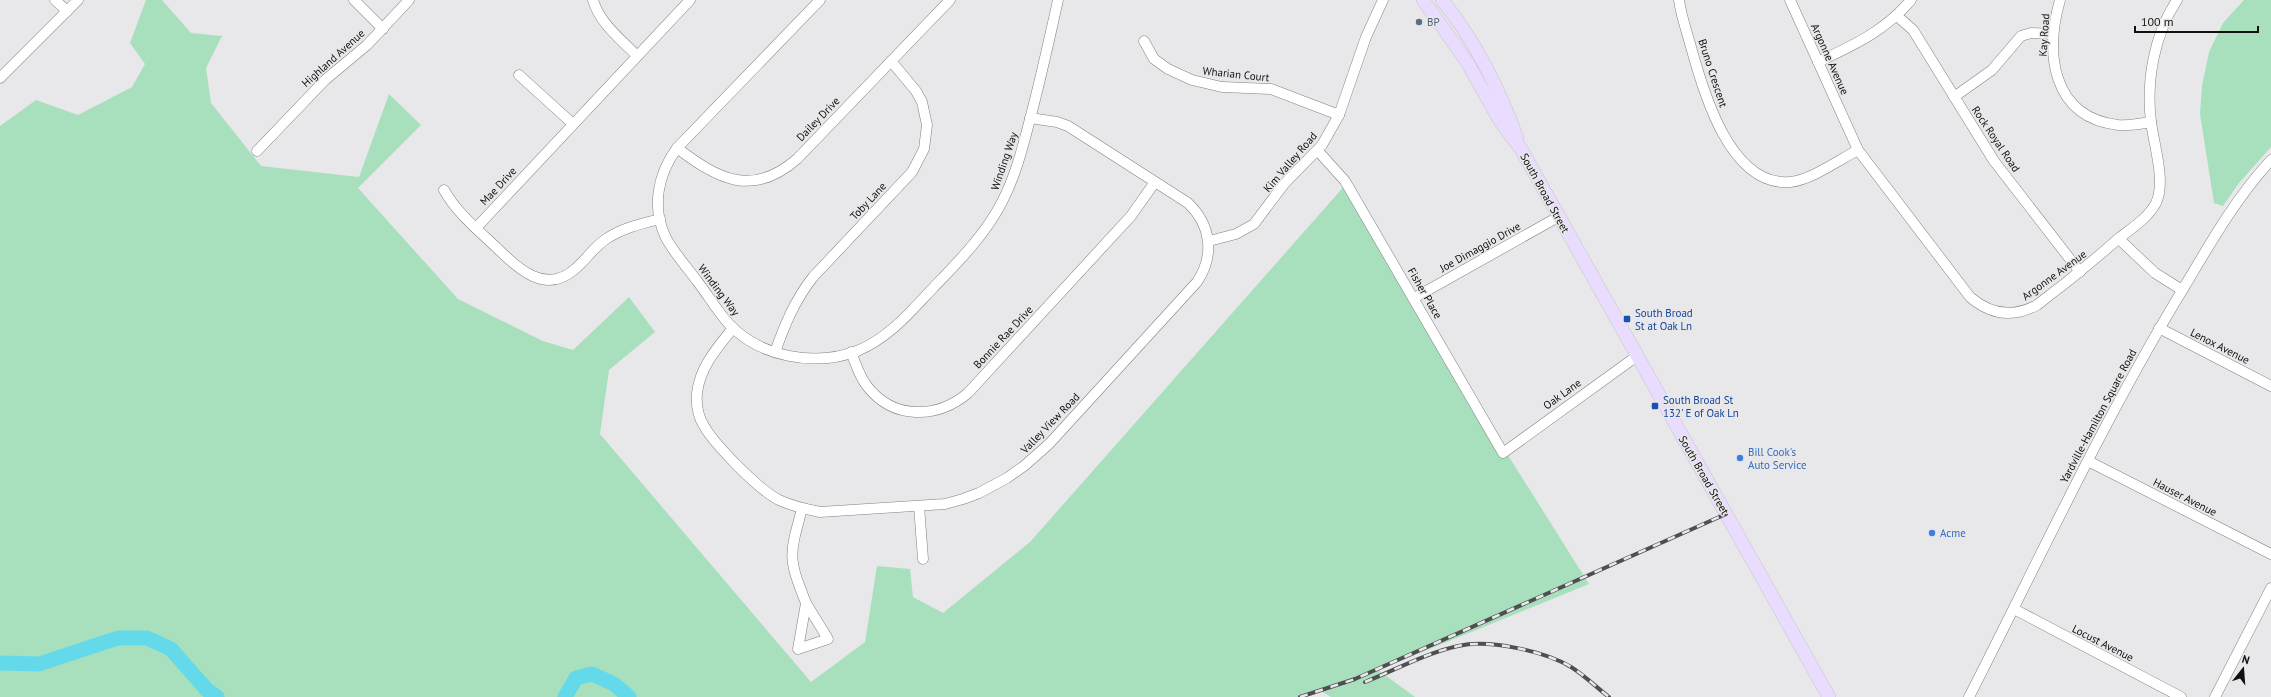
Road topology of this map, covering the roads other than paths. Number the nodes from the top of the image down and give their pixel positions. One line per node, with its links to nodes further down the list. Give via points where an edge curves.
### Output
1 (55, 0): 18 (street)
2 (78, 0): 18 (street)
3 (354, 0): 20 (street)
4 (409, 0): 20 (street, Highland Avenue)
5 (593, 0): 24 (street, via 600,16)
6 (690, 0): 24 (street, Mae Drive)
7 (820, 0): 37 (street, Winding Way)
8 (950, 0): 25 (street, Dailey Drive)
9 (1058, 0): 34 (street, Winding Way)
10 (1383, 0): 33 (street, Kim Valley Road, via 1366,37)
11 (1423, 0): 26 (main road, South Broad Street)
12 (1442, 0): 23 (main road, South Broad Street)
13 (1679, 0): 39 (street, Bruno Crescent, via 1709,106 1727,139 1752,170 1770,180 1790,182 1807,177)
14 (1790, 0): 27 (street, Argonne Avenue)
15 (1910, 0): 19 (street)
16 (2060, 0): 21 (street, Kay Road)
17 (2177, 0): 35 (street, Argonne Avenue, via 2166,19 2155,52 2150,86)
18 (67, 11): 30 (street)
19 (1897, 16): 27 (street, via 1869,38); 32 (street, Rock Royal Road, via 1913,30)
20 (383, 29): 40 (street, Highland Avenue, via 325,80)
21 (2053, 34): 32 (street, via 2031,33 2021,36 1992,70); 35 (street, Kay Road, via 2052,54 2056,76 2061,88 2076,106 2107,123 2130,125)
22 (1144, 41): 33 (street, Wharian Court, via 1154,59 1192,80 1222,86 1271,89)
23 (1475, 48): 26 (main road); 28 (main road, South Broad Street)
24 (637, 56): 36 (street, Mae Drive)
25 (891, 61): 37 (street, Dailey Drive, via 797,159 776,173 751,180 723,177 704,168); 55 (street, Toby Lane, via 922,102 927,125 924,149 912,172 813,276 785,324)
26 (1467, 62): 31 (main road, South Broad Street)
27 (1818, 62): 39 (street, Argonne Avenue)
28 (1490, 73): 31 (main road); 38 (main road, South Broad Street)
29 (519, 75): 36 (street)
30 (0, 78)
31 (1477, 79): 38 (main road, South Broad Street, via 1500,121)
32 (1954, 97): 50 (street, Rock Royal Road, via 1994,161)
33 (1339, 114): 41 (street, Kim Valley Road)
34 (1030, 118): 43 (street, Valley View Road, via 1068,126); 56 (street, Winding Way, via 1011,184 990,224 978,240 896,326 870,344)
35 (2151, 122): 48 (street, Argonne Avenue, via 2160,182 2159,192 2152,210)
36 (573, 124): 47 (street, Mae Drive)
37 (677, 148): 46 (street, Winding Way, via 660,181)
38 (1521, 149): 45 (main road, South Broad Street)
39 (1858, 150): 50 (street, Argonne Avenue, via 1970,297 1986,308 2008,314 2028,310)
40 (257, 151)
41 (1318, 151): 49 (street, Kim Valley Road, via 1284,184 1254,224 1236,234); 52 (street, Fisher Place, via 1345,181)
42 (2271, 160): 51 (street, Yardville-Hamilton Square Road, via 2234,206)
43 (1155, 182): 49 (street, Valley View Road, via 1188,202 1196,210); 56 (street, Bonnie Rae Drive, via 1121,227 968,393 948,407 915,413 903,411 882,401 866,385)
44 (444, 190): 47 (street, via 458,211)
45 (1558, 217): 52 (street, Joe Dimaggio Drive); 57 (main road, South Broad Street)
46 (660, 219): 47 (street, via 617,233 601,243 574,270 558,278 549,279 528,275 520,270); 53 (street, Winding Way, via 666,239)
47 (476, 228)
48 (2119, 239): 50 (street, Argonne Avenue); 51 (street, via 2155,273)
49 (1209, 241): 61 (street, Valley View Road, via 1207,263 1198,282 1040,452 1007,478 980,493 945,504)
50 (2080, 272)
51 (2182, 290): 54 (street, Yardville-Hamilton Square Road)
52 (1414, 298): 59 (street, Fisher Place)
53 (734, 328): 55 (street, Winding Way, via 747,338); 62 (street, Valley View Road, via 704,368 697,393 699,415 709,434 754,482 778,500)
54 (2159, 328): 58 (street, Lenox Avenue); 60 (street, Yardville-Hamilton Square Road)
55 (775, 352): 56 (street, Winding Way, via 809,358 824,358)
56 (852, 352)
57 (1637, 356): 59 (street, Oak Lane); 68 (main road, South Broad Street)
58 (2271, 386)
59 (1503, 453)
60 (2088, 461): 63 (street, Hauser Avenue); 67 (street, Yardville-Hamilton Square Road)
61 (919, 506): 62 (street, Valley View Road, via 834,512); 64 (street)
62 (802, 509): 66 (street, via 791,548 791,560)
63 (2271, 554)
64 (923, 559)
65 (2271, 588): 71 (street)
66 (806, 604)
67 (2014, 609): 69 (street, Yardville-Hamilton Square Road); 70 (street, Locust Avenue)
68 (1829, 697)
69 (1969, 697)
70 (2181, 697)
71 (2216, 697)

